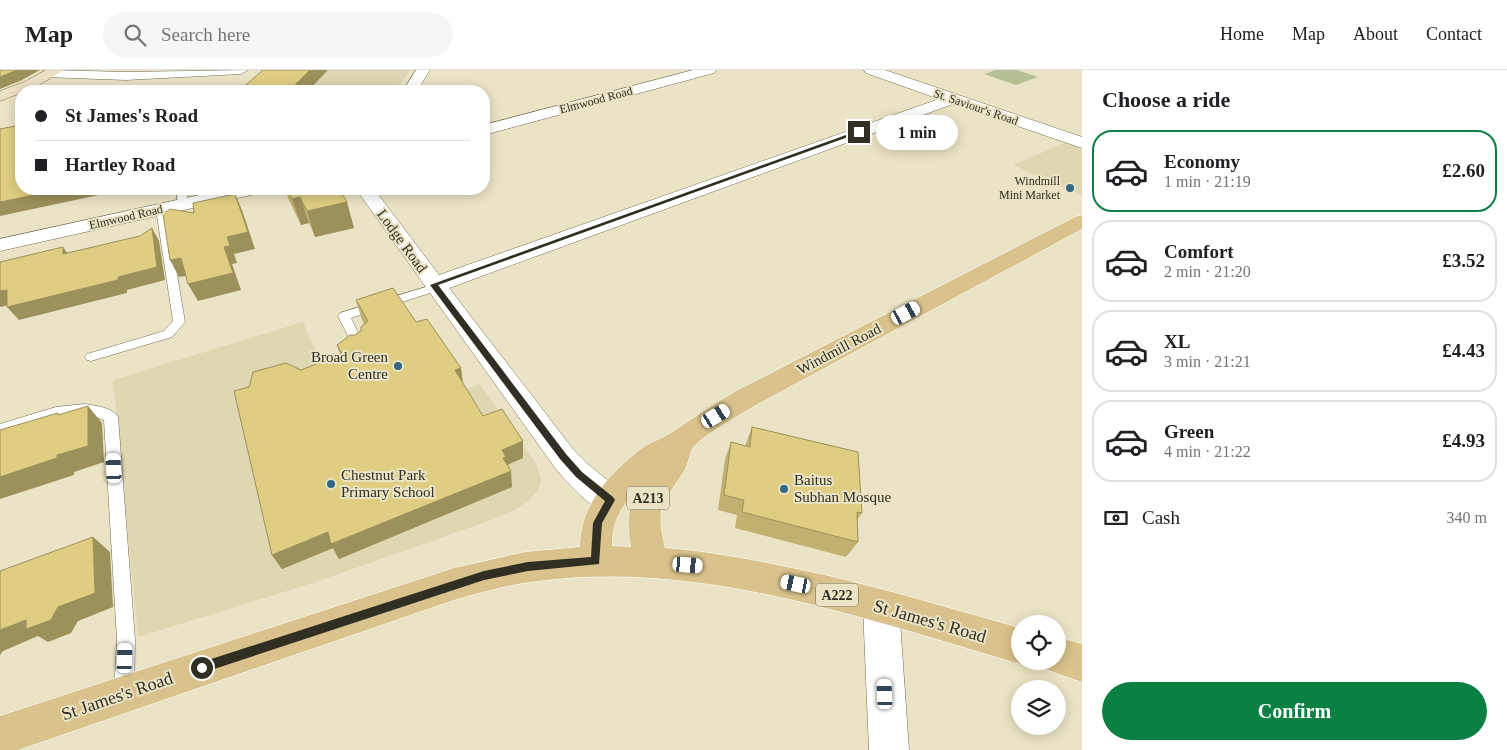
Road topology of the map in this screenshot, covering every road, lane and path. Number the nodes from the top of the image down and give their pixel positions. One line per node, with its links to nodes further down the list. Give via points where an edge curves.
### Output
1 (241, 70): 5 (street, via 126,76)
2 (423, 70): 7 (street)
3 (709, 70): 11 (street, Elmwood Road)
4 (871, 70): 10 (street, St. Saviour's Road)
5 (53, 72): 6 (street)
6 (24, 85)
7 (414, 85)
8 (15, 89): 9 (street)
9 (0, 96)
10 (952, 99): 12 (street, St. Saviour's Road); 18 (street)
11 (490, 128)
12 (1078, 138)
13 (369, 195): 18 (street, Lodge Road)
14 (182, 196): 15 (street, Elmwood Road)
15 (161, 209): 17 (street, Elmwood Road); 20 (lane, via 179,322 168,334)
16 (1082, 221): 22 (main road, Windmill Road / A213, via 746,398)
17 (0, 245)
18 (435, 286): 19 (lane, via 344,316); 23 (street, Lodge Road, via 563,456 579,475)
19 (359, 347)
20 (91, 357)
21 (0, 430): 30 (lane, via 76,408 90,408 111,417 126,640)
22 (680, 442): 23 (main road, Windmill Road / A213, via 652,457); 25 (main road, A213, via 674,462 645,507 644,528)
23 (610, 500): 24 (main road, Windmill Road / A213, via 598,523)
24 (596, 561): 25 (main road, St James's Road); 30 (main road, St James's Road, via 528,566 484,575)
25 (651, 562): 26 (main road, St James's Road / A222, via 758,575)
26 (881, 607): 27 (main road, St James's Road / A222); 32 (street)
27 (1011, 643)
28 (1066, 658): 29 (main road)
29 (1082, 663)
30 (124, 694): 31 (main road, St James's Road)
31 (0, 736)
32 (889, 750)

